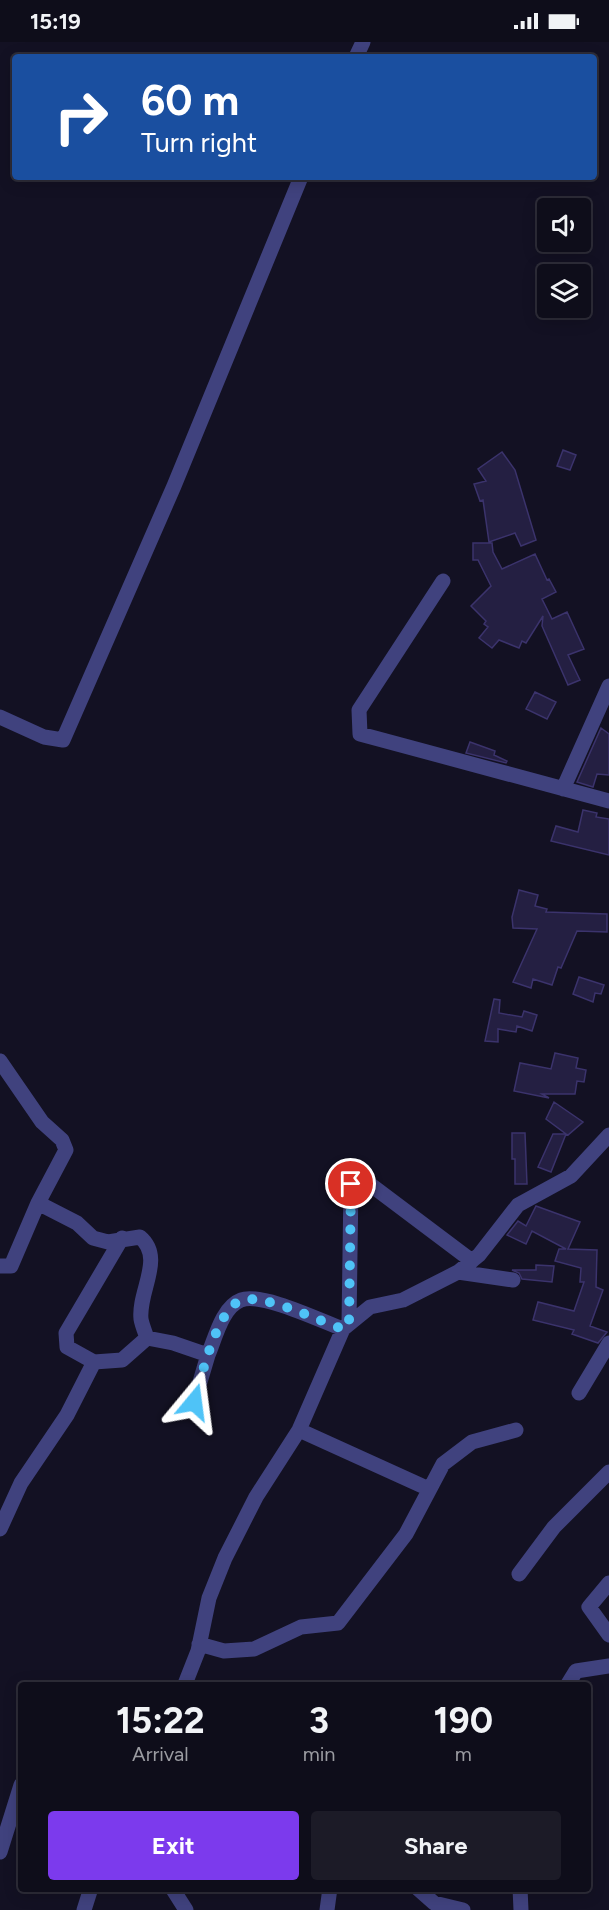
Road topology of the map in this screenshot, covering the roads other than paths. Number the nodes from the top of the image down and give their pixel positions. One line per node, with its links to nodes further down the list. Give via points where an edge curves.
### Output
1 (300, 180): 4 (street, via 174,486 63,740 44,737)
2 (443, 581): 5 (street, via 359,710 360,734)
3 (609, 686): 5 (street)
4 (0, 717)
5 (563, 789): 6 (street)
6 (609, 801)
7 (0, 1061): 9 (street, via 66,1150)
8 (609, 1134): 11 (street, via 571,1176 518,1205)
9 (38, 1203): 10 (street, via 77,1223 93,1238 108,1242); 12 (street, via 11,1266)
10 (122, 1238): 16 (street, via 140,1237 150,1245 153,1260 143,1293 141,1320); 19 (street, via 66,1333 67,1347)
11 (472, 1261): 13 (street); 15 (street, via 363,1179 351,1184)
12 (0, 1266)
13 (458, 1272): 14 (street); 15 (street, via 402,1300 370,1307)
14 (513, 1280)
15 (346, 1327): 18 (street, via 256,1299 240,1300 226,1314); 22 (street)
16 (147, 1338): 18 (street); 19 (street, via 122,1360)
17 (609, 1343): 20 (street)
18 (208, 1355): 21 (street)
19 (94, 1362): 26 (street, via 66,1415 21,1483)
20 (579, 1393)
21 (194, 1402)
22 (299, 1430): 25 (street); 30 (street, via 256,1497 225,1558 209,1598)
23 (516, 1430): 25 (street, via 472,1442 443,1464)
24 (609, 1472): 27 (street, via 554,1527)
25 (429, 1489): 30 (street, via 406,1534 338,1623 300,1627 254,1649 224,1651)
26 (0, 1529)
27 (519, 1574)
28 (609, 1583): 29 (street, via 589,1607)
29 (609, 1635)
30 (200, 1644): 32 (street)
31 (609, 1665): 33 (street, via 576,1671)
32 (186, 1682)
33 (569, 1682)
34 (12, 1800): 35 (street)
35 (0, 1852)
36 (90, 1892): 41 (street)
37 (175, 1892): 42 (street)
38 (329, 1892): 43 (street)
39 (422, 1892): 44 (street, via 434,1903)
40 (520, 1892): 45 (street)
41 (84, 1910)
42 (186, 1910)
43 (327, 1910)
44 (463, 1910)
45 (521, 1910)

